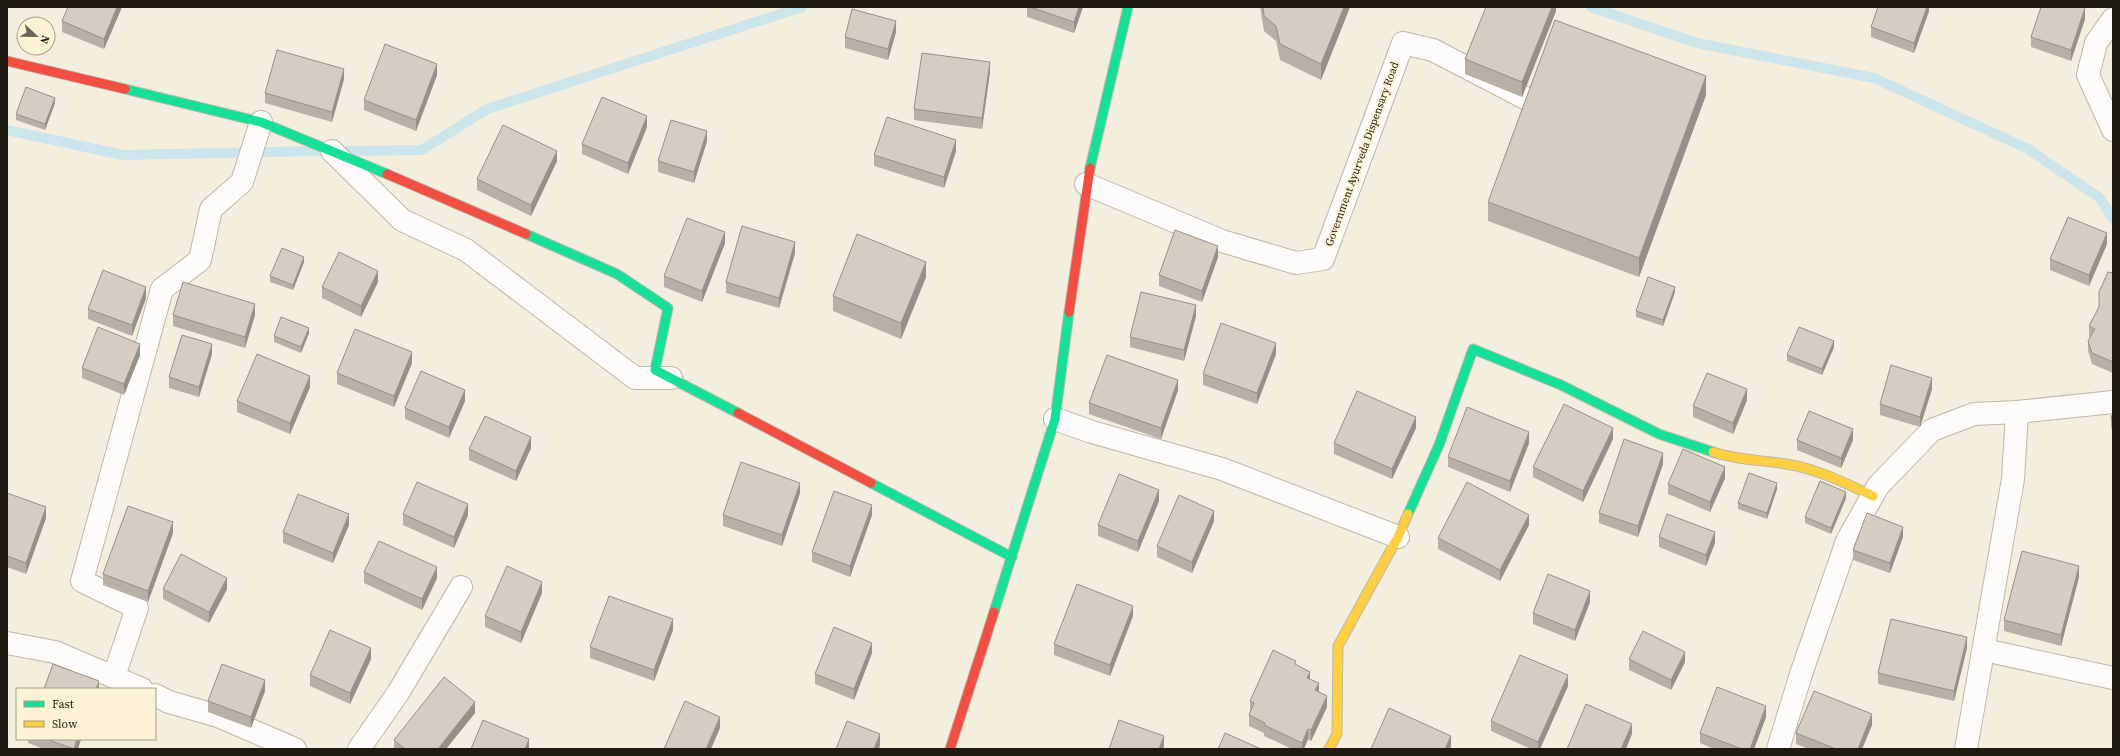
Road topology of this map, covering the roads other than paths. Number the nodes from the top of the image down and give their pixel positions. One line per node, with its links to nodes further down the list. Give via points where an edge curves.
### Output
1 (1128, 7): 8 (street)
2 (2113, 19): 6 (street, via 2096,43 2088,75)
3 (7, 61): 5 (street)
4 (1567, 120): 8 (street, Government Ayurveda Dispensary Road, via 1433,50 1403,43 1322,259 1296,263 1222,241)
5 (261, 122): 7 (street); 19 (street, via 242,182 211,209 200,260 162,289 82,581 137,608)
6 (2113, 130)
7 (332, 151): 9 (street, via 402,220 466,250 635,378); 9 (street, via 617,274 668,308 655,370)
8 (1086, 184): 12 (street)
9 (671, 378): 15 (street)
10 (2113, 402): 11 (street)
11 (2017, 412): 13 (street, via 1974,414 1932,430 1878,486); 18 (street, via 2013,479)
12 (1055, 419): 14 (street, via 1222,469); 15 (street)
13 (1874, 496): 14 (street, via 1824,473 1787,464 1724,456 1659,434 1561,385 1474,350 1438,445); 27 (street, via 1847,541)
14 (1398, 537): 26 (street, via 1338,646 1337,734)
15 (1012, 557): 25 (street)
16 (461, 587): 24 (street, via 398,693)
17 (7, 643): 19 (street, via 55,652)
18 (1984, 650): 20 (street); 28 (street)
19 (114, 676): 21 (street)
20 (2113, 678)
21 (140, 688)
22 (156, 696): 23 (street, via 168,702 218,716)
23 (295, 749)
24 (359, 749)
25 (950, 749)
26 (1329, 749)
27 (1778, 749)
28 (1966, 749)

